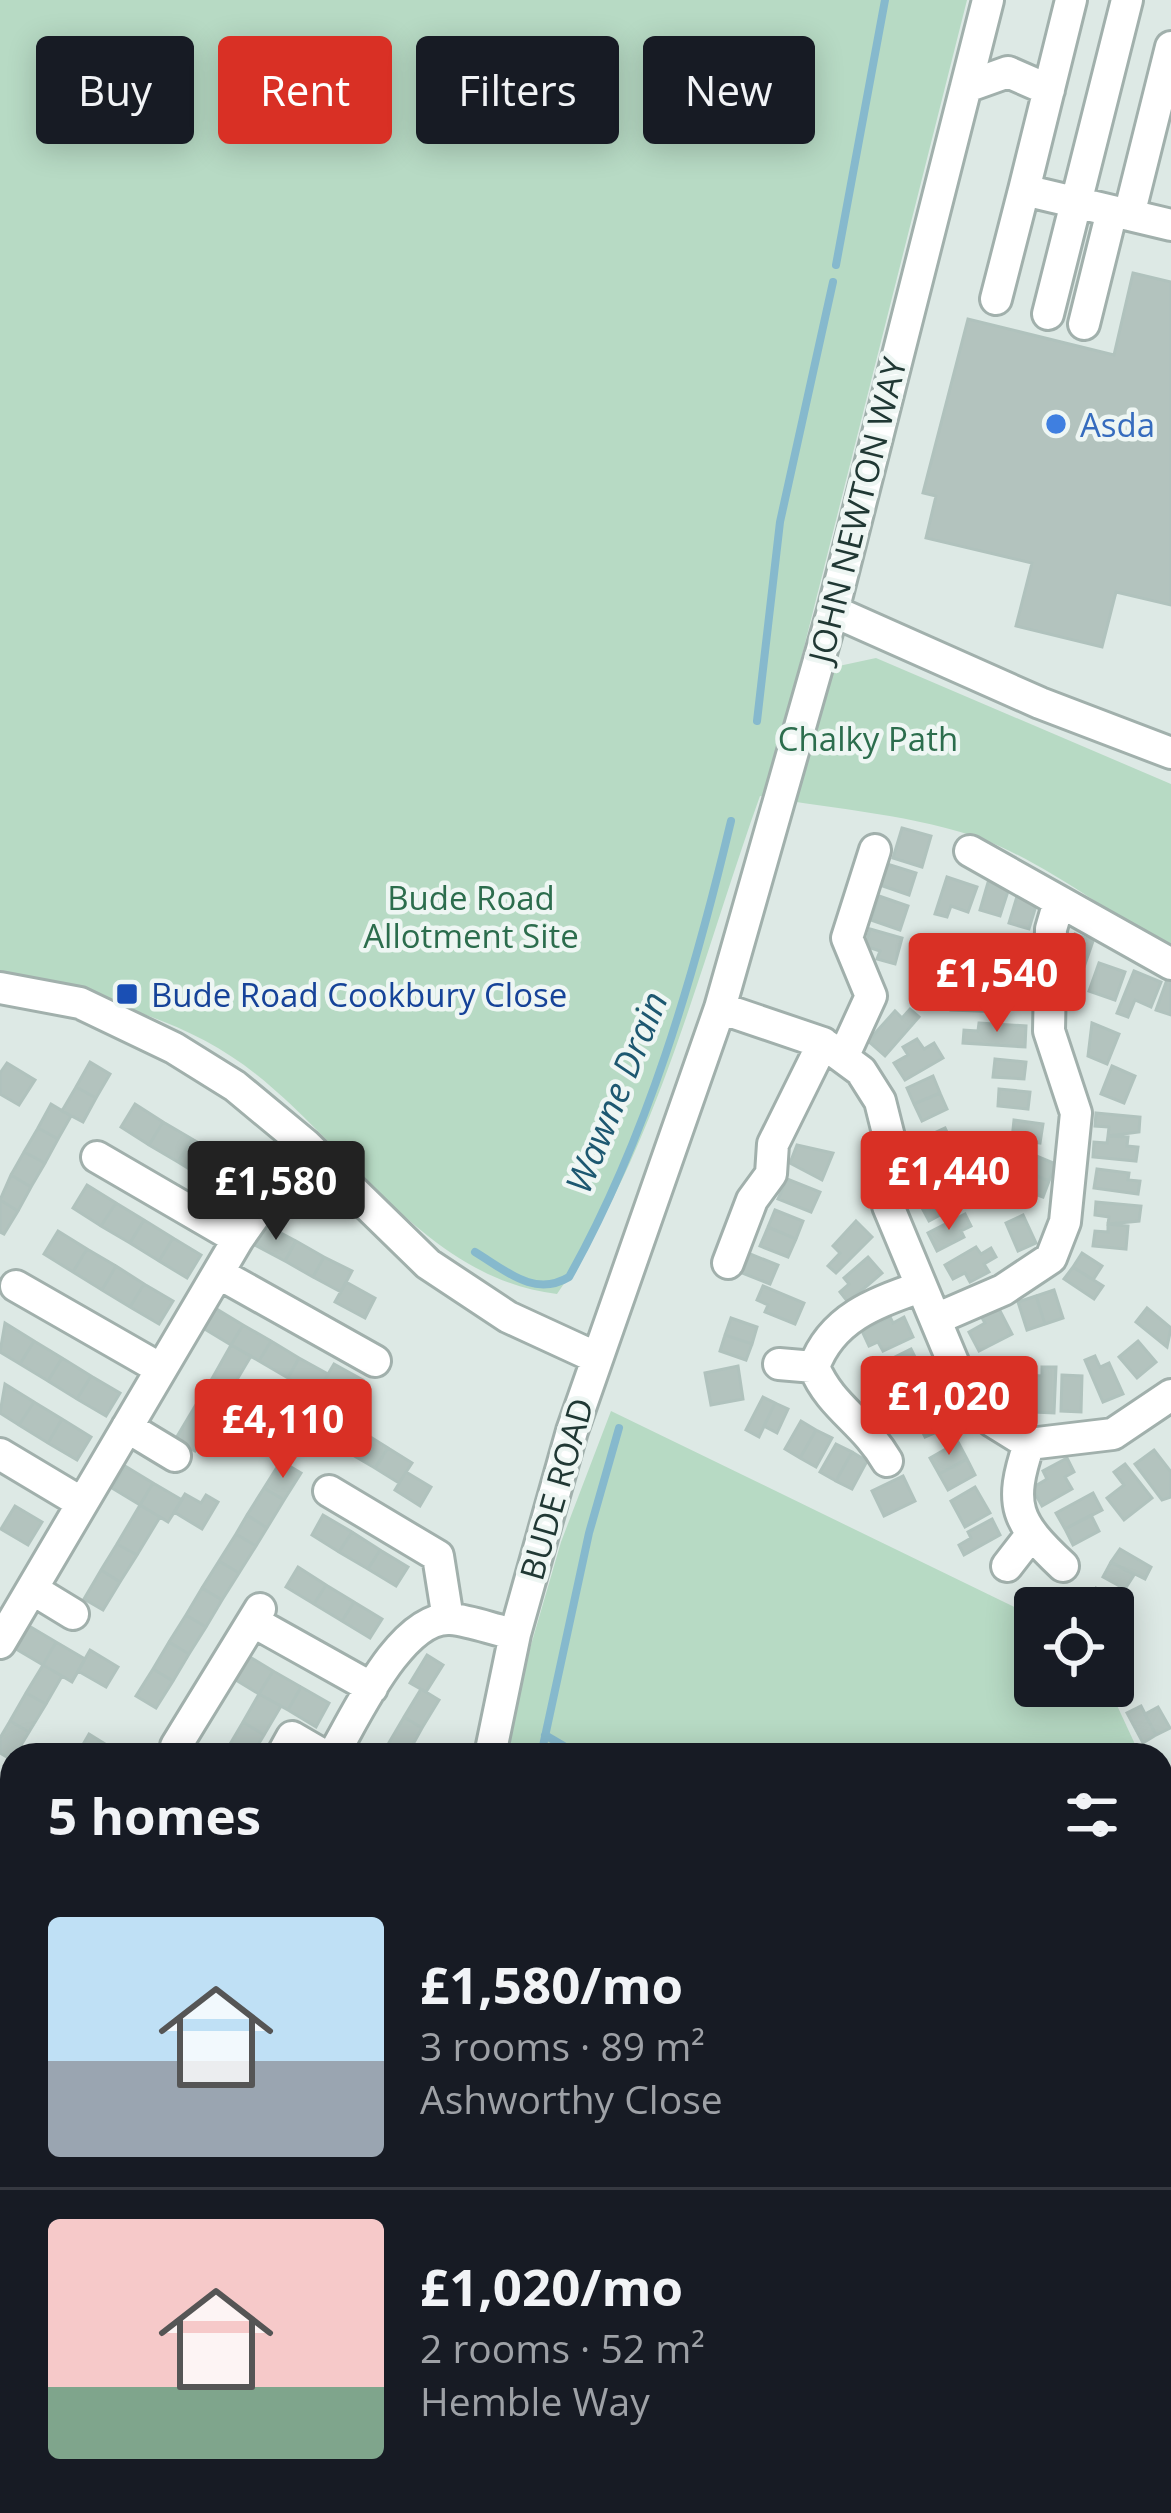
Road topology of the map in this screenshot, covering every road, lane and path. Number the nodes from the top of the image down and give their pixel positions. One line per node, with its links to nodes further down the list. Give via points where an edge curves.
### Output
1 (988, 0): 5 (street, JOHN NEWTON WAY)
2 (1071, 0): 6 (street)
3 (1127, 0): 8 (street)
4 (1171, 47): 9 (street)
5 (966, 87): 6 (street, via 1008,72); 14 (street, JOHN NEWTON WAY)
6 (1049, 90): 7 (street)
7 (1024, 190): 8 (street); 11 (street)
8 (1076, 204): 9 (street); 12 (street)
9 (1121, 213): 10 (street); 13 (street)
10 (1171, 225)
11 (996, 299)
12 (1048, 314)
13 (1084, 324)
14 (833, 611): 15 (street); 23 (street, JOHN NEWTON WAY)
15 (1171, 753)
16 (875, 850): 24 (street, via 847,938 871,996)
17 (970, 851): 18 (street)
18 (1054, 917): 19 (street); 21 (street)
19 (1171, 964)
20 (1010, 971): 21 (street)
21 (1050, 973): 32 (street, via 1048,1031 1076,1113 1065,1222 1051,1258 1003,1291)
22 (0, 988): 25 (street, BUDE ROAD, via 80,1003 173,1048)
23 (721, 1008): 24 (street); 33 (street, JOHN NEWTON WAY)
24 (834, 1049): 28 (street, via 773,1144 770,1174); 31 (street, via 880,1101 892,1149 888,1206)
25 (305, 1144): 27 (street); 33 (street, BUDE ROAD, via 428,1264 508,1317)
26 (97, 1157): 27 (street)
27 (238, 1239): 29 (street)
28 (728, 1262)
29 (218, 1273): 34 (street); 37 (street)
30 (16, 1286): 37 (street)
31 (921, 1287): 32 (street); 36 (street, via 838,1325)
32 (936, 1318): 40 (street, via 973,1400)
33 (595, 1357): 52 (street, BUDE ROAD)
34 (375, 1361)
35 (779, 1364): 36 (street)
36 (814, 1367): 43 (street, via 826,1396 869,1430)
37 (161, 1369): 39 (street)
38 (1171, 1395): 40 (street, via 1113,1434)
39 (127, 1427): 42 (street); 45 (street)
40 (1029, 1444): 46 (street, via 1015,1486)
41 (0, 1454): 45 (street)
42 (175, 1456)
43 (886, 1461)
44 (329, 1491): 51 (street, via 438,1556)
45 (82, 1503): 49 (street)
46 (1031, 1535): 47 (street); 48 (street)
47 (1007, 1566)
48 (1063, 1566)
49 (32, 1589): 50 (street); 53 (street)
50 (74, 1614)
51 (448, 1619): 52 (street); 54 (street, via 409,1636)
52 (515, 1634): 57 (street, BUDE ROAD)
53 (0, 1641)
54 (372, 1688): 55 (street, via 257,1616); 56 (street)
55 (176, 1743)
56 (340, 1743)
57 (492, 1743)

